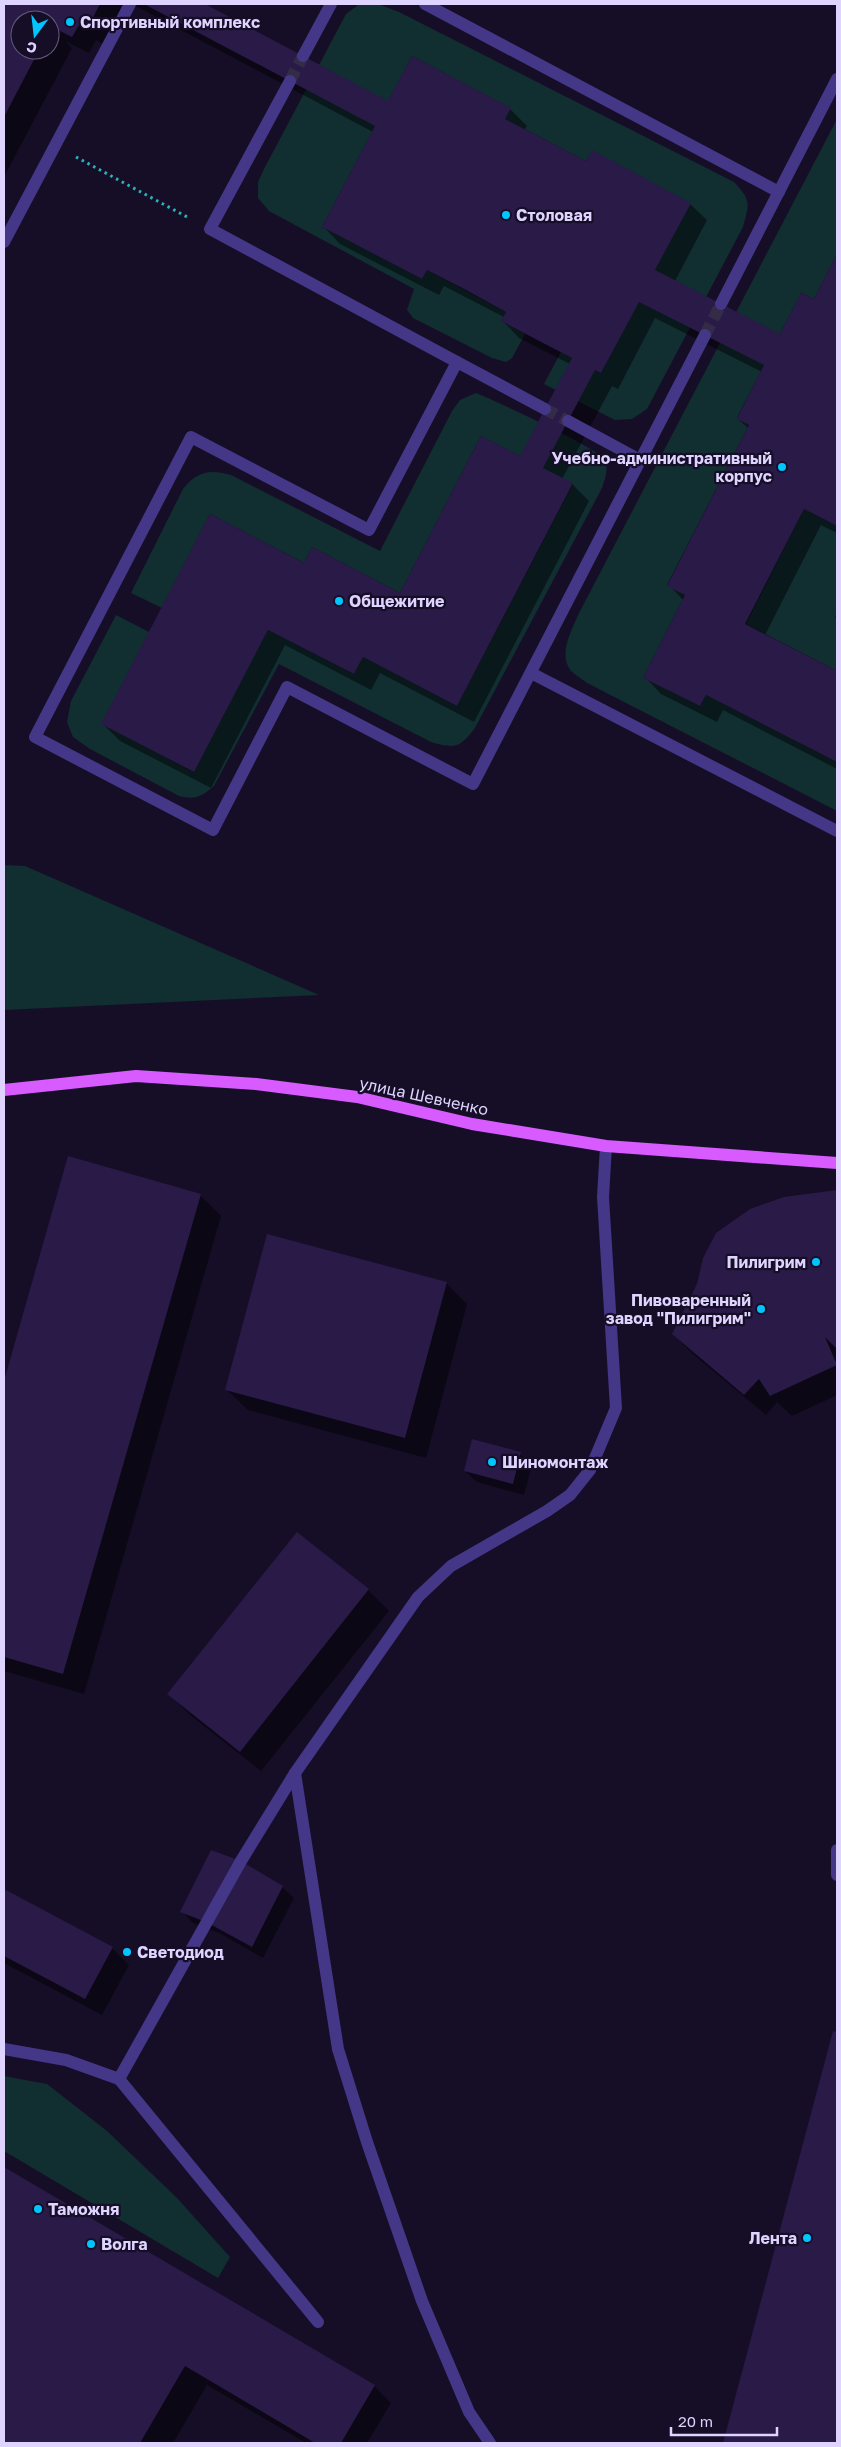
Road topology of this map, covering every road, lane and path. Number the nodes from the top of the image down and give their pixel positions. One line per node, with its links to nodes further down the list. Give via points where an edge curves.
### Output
1 (130, 4): 7 (lane)
2 (331, 4): 4 (lane)
3 (425, 4): 8 (lane)
4 (303, 56)
5 (837, 79): 8 (lane)
6 (290, 80): 9 (lane)
7 (55, 145): 9 (path); 10 (lane)
8 (779, 192): 11 (lane)
9 (210, 229): 13 (lane)
10 (4, 242)
11 (721, 304)
12 (705, 335): 16 (lane)
13 (457, 362): 14 (lane); 17 (lane, via 369,530 191,437 35,737 212,830 287,687 473,784)
14 (545, 409)
15 (568, 421): 16 (lane)
16 (640, 460): 17 (lane)
17 (531, 673): 18 (lane)
18 (837, 831)
19 (4, 1090): 20 (main road, улица Шевченко, via 136,1076 256,1084 357,1097 472,1124)
20 (606, 1146): 21 (main road, улица Шевченко); 22 (lane, via 603,1197 616,1408 590,1470 570,1495 451,1566 418,1597)
21 (837, 1163)
22 (295, 1772): 26 (lane); 28 (lane, via 338,2049 422,2301 469,2412)
23 (837, 1850): 24 (lane)
24 (837, 1875)
25 (4, 2049): 26 (lane, via 66,2060)
26 (119, 2079): 27 (lane)
27 (318, 2322)
28 (490, 2443)

